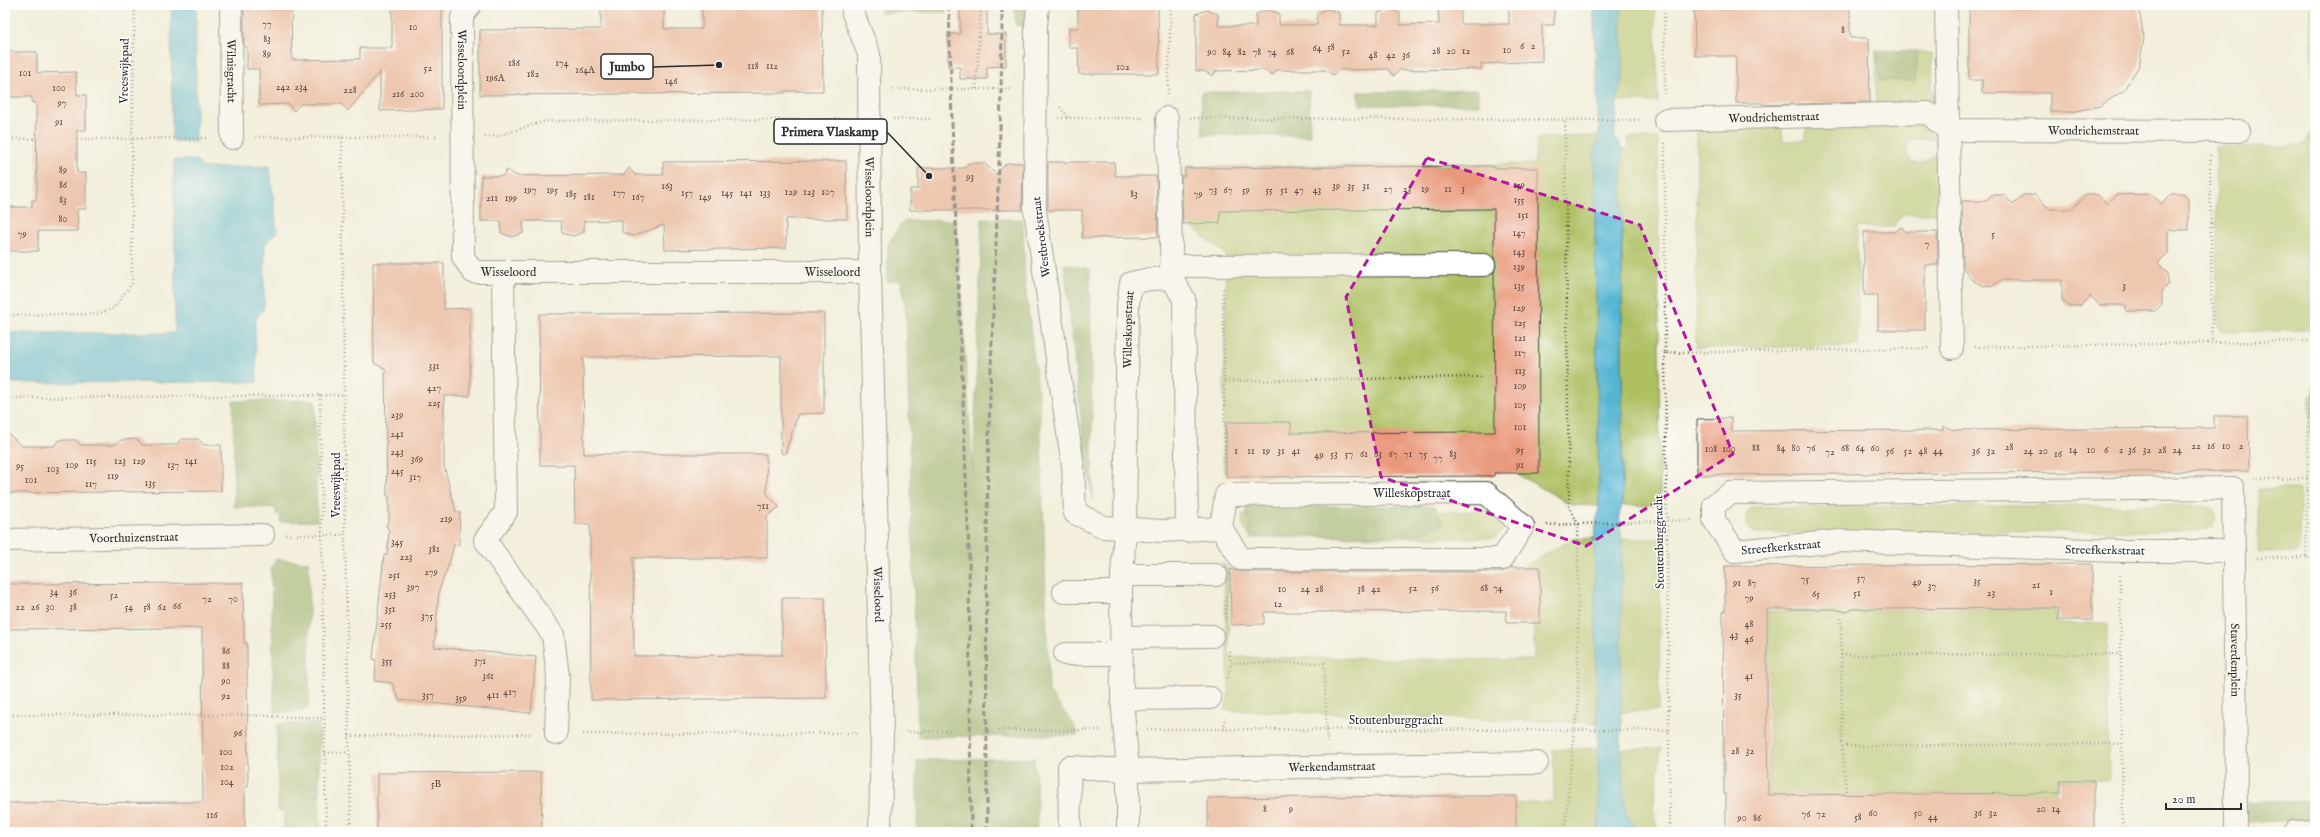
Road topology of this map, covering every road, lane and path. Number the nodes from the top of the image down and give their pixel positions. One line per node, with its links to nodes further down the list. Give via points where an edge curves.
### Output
1 (135, 5): 26 (path, Vreeswijkpad)
2 (231, 5): 28 (street, Wilnisgracht)
3 (470, 5): 25 (street, Wisseloordplein, via 462,18)
4 (853, 5): 12 (street, Wisseloordplein, via 853,13 869,54)
5 (981, 5): 10 (path)
6 (1171, 5): 16 (path)
7 (1664, 5): 19 (path, Stoutenburggracht)
8 (1946, 5): 21 (street)
9 (1037, 16): 58 (street, Westbroekstraat, bridge, via 1035,210 1073,466 1075,513 1104,527)
10 (976, 89): 11 (path); 12 (path)
11 (1015, 89)
12 (870, 90): 17 (street, Wisseloordplein)
13 (1055, 100): 15 (path)
14 (1053, 118): 15 (path)
15 (1068, 118): 16 (path)
16 (1167, 118): 20 (path); 37 (street)
17 (870, 119): 18 (path); 25 (path, via 546,121 497,136); 36 (street, Wisseloordplein)
18 (932, 119)
19 (1665, 120): 20 (path); 21 (street, Woudrichemstraat, via 1928,113); 43 (path, Stoutenburggracht)
20 (1565, 121): 56 (path, via 1569,506)
21 (1948, 130): 22 (street, Woudrichemstraat); 41 (street)
22 (2210, 130): 23 (street, Woudrichemstraat); 40 (path)
23 (2239, 131)
24 (265, 137): 29 (path)
25 (461, 137): 29 (path); 35 (street, Wisseloord, via 463,257 473,272)
26 (132, 138): 27 (path); 32 (path); 38 (path, Vreeswijkpad, via 132,283 125,295 114,308 98,314)
27 (201, 138)
28 (232, 138)
29 (342, 138): 48 (path, Vreeswijkpad)
30 (5, 139): 31 (path)
31 (37, 139)
32 (77, 139)
33 (1484, 265): 34 (street)
34 (1223, 266): 37 (street); 46 (path)
35 (503, 272): 36 (street, Wisseloord); 91 (street, via 506,512 485,540 553,635 558,677)
36 (870, 272): 90 (street, Wisseloord)
37 (1171, 272): 58 (street, Willeskopstraat, via 1131,283 1128,304); 60 (street, via 1184,299)
38 (5, 315)
39 (2315, 341): 40 (path); 42 (path)
40 (2212, 343): 41 (path)
41 (1952, 348): 43 (path)
42 (2315, 351)
43 (1665, 353): 55 (path, Stoutenburggracht)
44 (2315, 376): 50 (path, via 2309,390)
45 (1482, 377): 46 (path)
46 (1224, 381): 54 (path)
47 (320, 395): 48 (path); 49 (path); 62 (path)
48 (343, 395): 63 (path, Vreeswijkpad)
49 (5, 398)
50 (2307, 478): 51 (path, via 2252,479); 53 (path)
51 (2233, 488): 65 (street, Streefkerkstraat, via 1731,493 1714,505 1714,520 1735,551 1841,541); 66 (street, Staverdenplein)
52 (2315, 489): 53 (path)
53 (2307, 490): 67 (path)
54 (1226, 495): 57 (street, Willeskopstraat, via 1486,493); 59 (street)
55 (1668, 521): 56 (path); 88 (path, Stoutenburggracht)
56 (1578, 524): 57 (path); 85 (path, via 1578,712)
57 (1523, 526): 59 (street, via 1502,559 1241,559)
58 (1125, 528): 60 (street); 70 (street, Willeskopstraat)
59 (1221, 528): 60 (street)
60 (1187, 531)
61 (263, 535): 62 (path); 64 (street, Voorthuizenstraat)
62 (322, 535): 63 (path); 82 (path)
63 (345, 535): 92 (path, Vreeswijkpad)
64 (5, 540)
65 (2120, 551): 66 (street, Streefkerkstraat); 76 (path)
66 (2234, 551): 67 (path, via 2249,558); 110 (street, Staverdenplein)
67 (2306, 557): 68 (path)
68 (2315, 560)
69 (1216, 575): 70 (street)
70 (1122, 584): 71 (street); 74 (street, Willeskopstraat)
71 (1064, 592)
72 (1841, 618): 77 (path)
73 (1212, 636): 74 (street)
74 (1122, 645): 75 (street); 79 (street, Willeskopstraat)
75 (1065, 654)
76 (2121, 654): 77 (path); 93 (path)
77 (1841, 655): 94 (path)
78 (1227, 684): 84 (path, via 1231,663 1324,663)
79 (1122, 699): 80 (street); 87 (street, Willeskopstraat)
80 (1217, 706): 83 (path)
81 (5, 715): 82 (path, via 241,715)
82 (324, 718): 96 (path)
83 (1224, 729): 84 (path, Stoutenburggracht); 87 (path, Stoutenburggracht)
84 (1326, 729): 85 (path, Stoutenburggracht); 98 (path)
85 (1574, 729): 88 (path, Stoutenburggracht); 107 (path)
86 (999, 730): 87 (path, Stoutenburggracht)
87 (1123, 730): 99 (street)
88 (1669, 730): 108 (path, Stoutenburggracht, via 1670,828)
89 (955, 731): 90 (path)
90 (882, 732): 91 (path); 104 (street, Wisseloord)
91 (556, 734): 92 (path)
92 (349, 736): 95 (path, Vreeswijkpad)
93 (2122, 744): 94 (path); 109 (path)
94 (1842, 746): 100 (path)
95 (349, 752): 96 (path); 103 (path, Vreeswijkpad)
96 (325, 753): 102 (path)
97 (1537, 763): 98 (street, Werkendamstraat)
98 (1327, 766): 99 (street, Werkendamstraat)
99 (1128, 770): 105 (street, Werkendamstraat, via 1070,767); 106 (street)
100 (1846, 792)
101 (2315, 831): 111 (street)
102 (326, 832)
103 (351, 832)
104 (880, 832)
105 (1070, 832)
106 (1128, 832)
107 (1565, 832)
108 (1673, 832)
109 (2123, 832)
110 (2236, 832)
111 (2294, 832)

